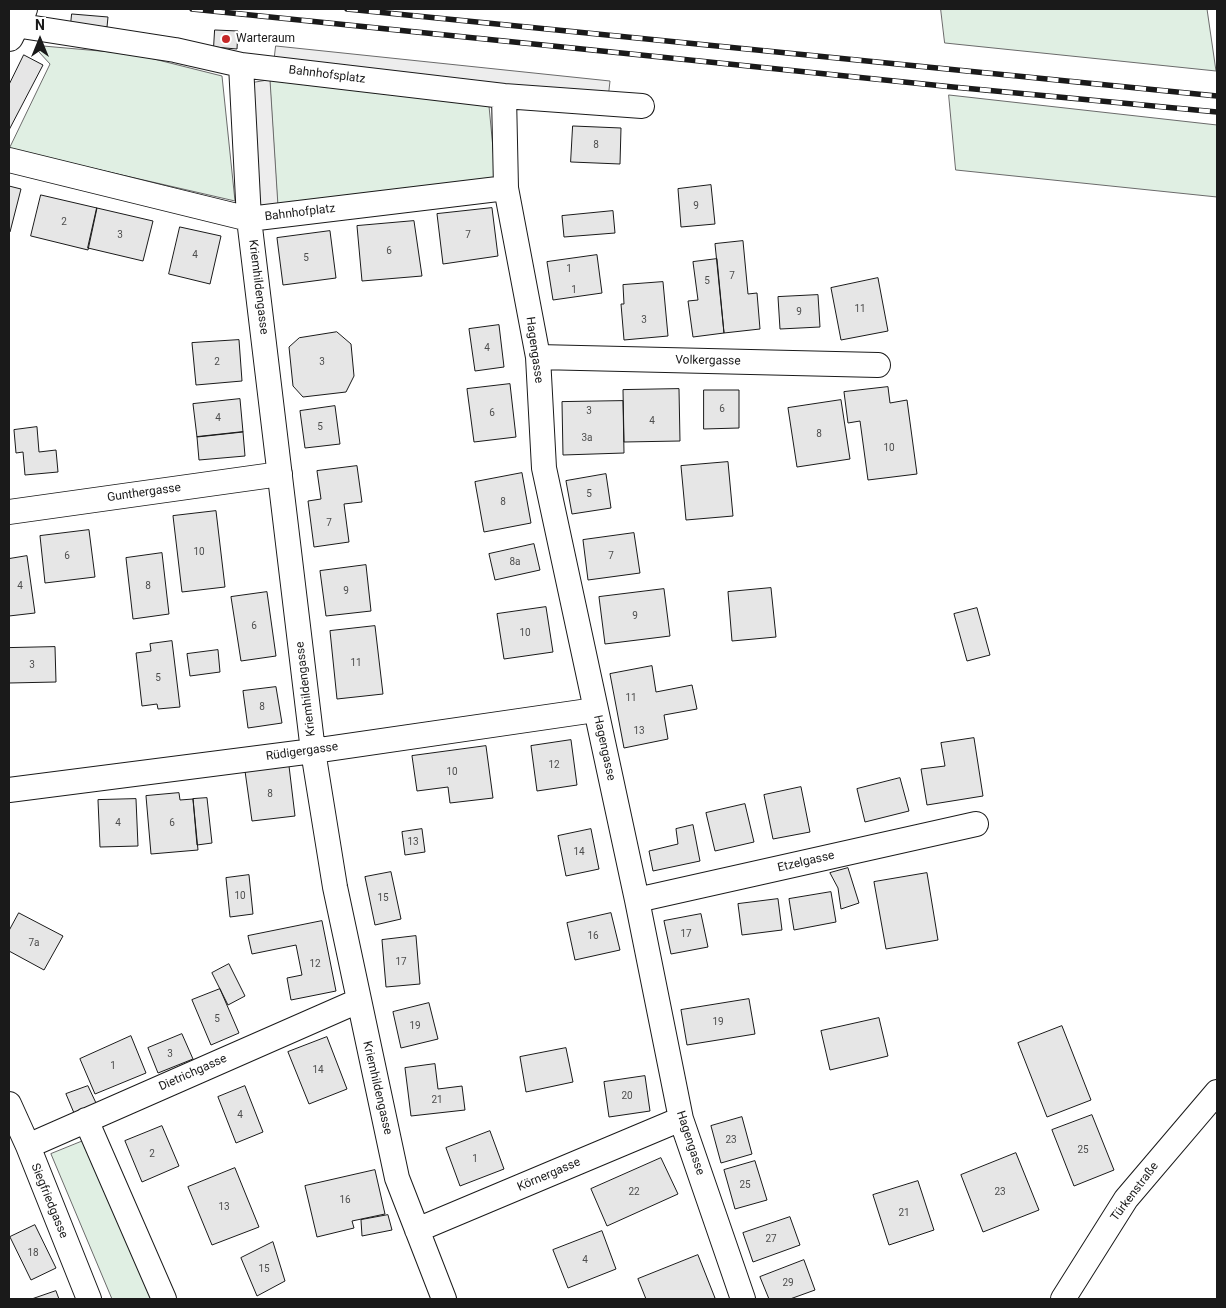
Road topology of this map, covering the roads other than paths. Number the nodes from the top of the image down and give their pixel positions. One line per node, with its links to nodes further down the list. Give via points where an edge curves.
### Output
1 (16, 24): 2 (street, Bahnhofsplatz)
2 (241, 65): 3 (street, Bahnhofsplatz); 7 (street, Kriemhildengasse)
3 (504, 96): 4 (street, Bahnhofsplatz); 6 (street)
4 (642, 106)
5 (9, 160): 7 (street, Bahnhofplatz)
6 (506, 188): 7 (street, Bahnhofplatz); 8 (street, Hagengasse)
7 (249, 219): 10 (street, Kriemhildengasse)
8 (538, 357): 9 (street, Volkergasse); 12 (street, Hagengasse, via 544,468)
9 (878, 365)
10 (280, 474): 11 (street, Gunthergasse); 13 (street, Kriemhildengasse)
11 (9, 512)
12 (595, 710): 13 (street, Rüdigergasse); 16 (street, Hagengasse)
13 (313, 751): 14 (street, Rüdigergasse); 17 (street, Kriemhildengasse)
14 (9, 790)
15 (976, 824): 16 (street, Etzelgasse)
16 (637, 900): 20 (street, Hagengasse)
17 (358, 1001): 21 (street, Dietrichgasse); 23 (street, Kriemhildengasse, via 398,1178)
18 (1217, 1092): 28 (street, Türkenstraße, via 1126,1199)
19 (9, 1104): 22 (street, Siegfriedgasse)
20 (681, 1119): 23 (street, Körnergasse); 27 (street, Hagengasse)
21 (86, 1120): 22 (street, Dietrichgasse); 25 (street)
22 (28, 1146): 24 (street, Siegfriedgasse)
23 (417, 1230): 26 (street, Kriemhildengasse)
24 (88, 1299)
25 (164, 1299)
26 (444, 1299)
27 (743, 1299)
28 (1063, 1299)

